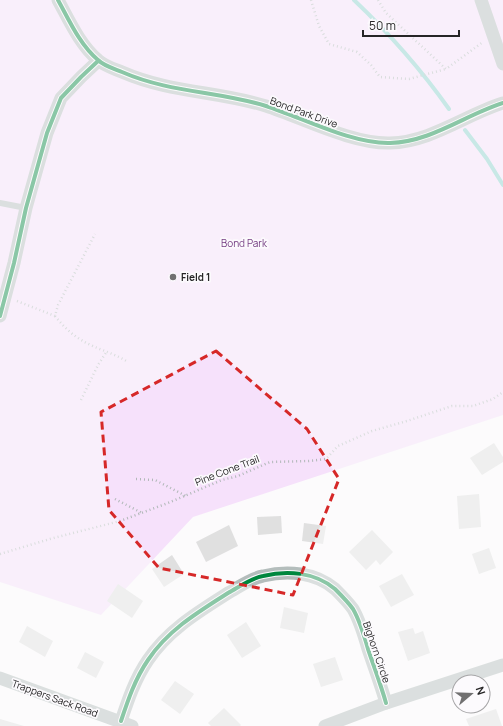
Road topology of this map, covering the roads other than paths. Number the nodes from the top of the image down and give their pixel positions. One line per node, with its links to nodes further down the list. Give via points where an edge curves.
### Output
1 (58, 0): 3 (street, Bond Park Drive, via 83,43)
2 (481, 0): 4 (street)
3 (98, 61): 5 (street, Bond Park Drive, via 148,82 265,106 356,139 389,144 412,141); 7 (street, via 61,98 47,133)
4 (503, 64)
5 (503, 103)
6 (0, 203): 7 (lane)
7 (26, 208): 8 (street)
8 (0, 316)
9 (503, 665): 11 (street)
10 (0, 678): 12 (street, Trappers Sack Road)
11 (386, 703): 12 (street, Bighorn Circle, via 353,609 334,588 292,572 262,576 242,585 198,612 169,634 139,674 132,689); 13 (street)
12 (126, 723)
13 (325, 726)

